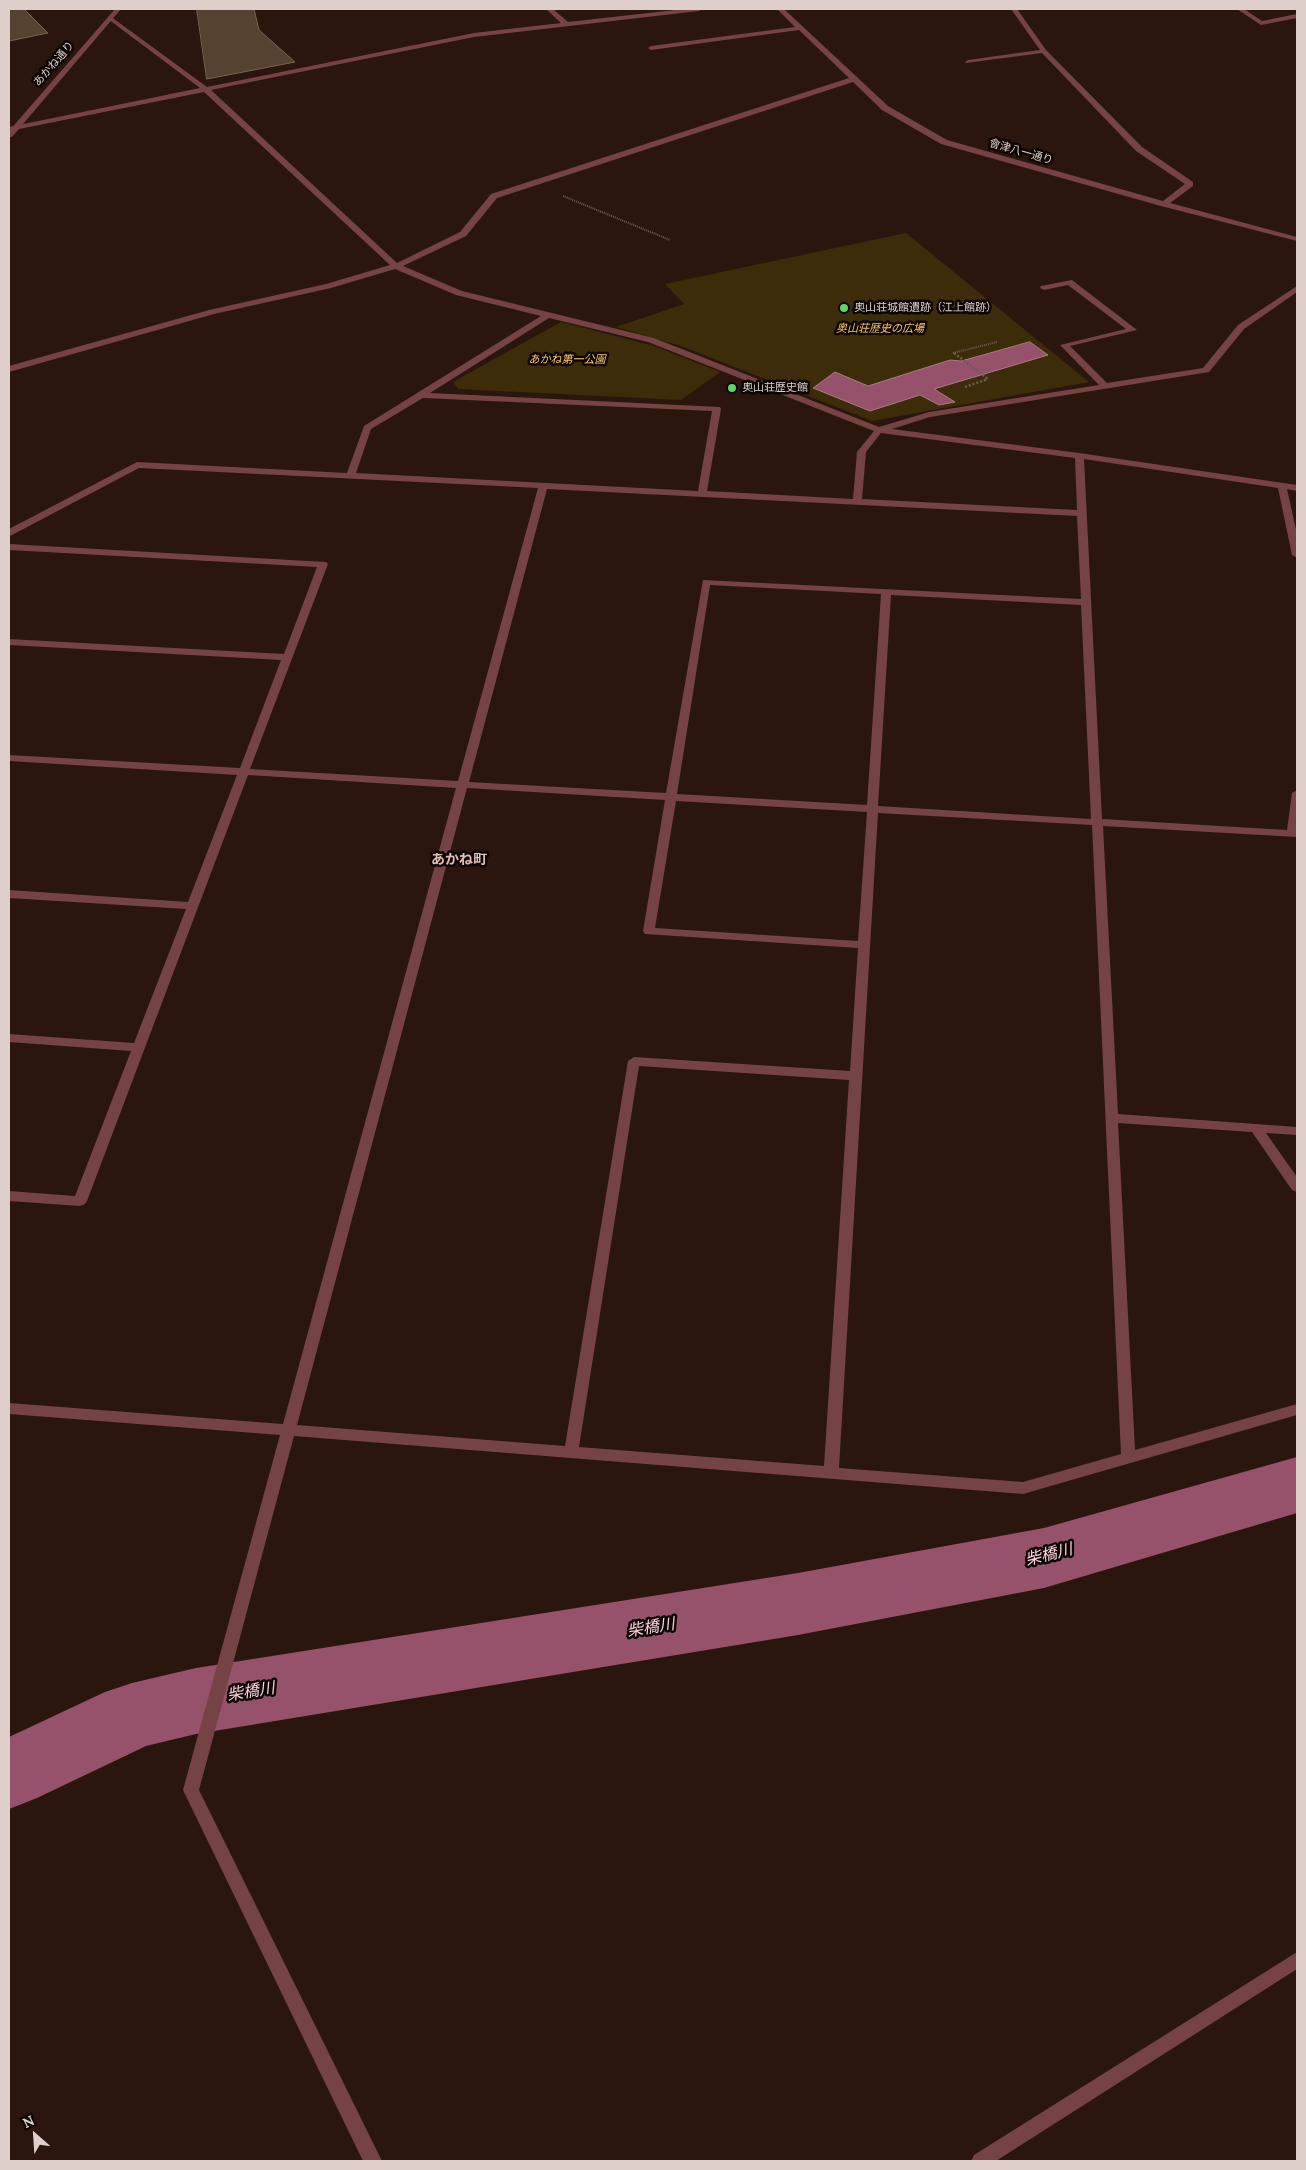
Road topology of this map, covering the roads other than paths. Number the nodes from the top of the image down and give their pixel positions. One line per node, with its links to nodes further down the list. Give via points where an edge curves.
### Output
1 (118, 9): 8 (street, あかね通り)
2 (549, 9): 9 (street)
3 (699, 9): 9 (street)
4 (780, 9): 10 (street, 會津八一通り)
5 (1014, 9): 12 (street)
6 (1240, 9): 7 (street, via 1261,23)
7 (1297, 16)
8 (110, 18): 15 (street); 16 (street, あかね通り)
9 (566, 24): 15 (street, via 474,35)
10 (801, 28): 11 (street); 14 (street, 會津八一通り)
11 (650, 48)
12 (1044, 51): 13 (street); 18 (street, via 1139,149 1190,184)
13 (968, 62)
14 (854, 79): 18 (street, 會津八一通り, via 885,108 944,142); 20 (street, via 494,196 463,234)
15 (204, 88): 16 (street); 20 (street)
16 (12, 128): 17 (street, あかね通り)
17 (9, 135)
18 (1164, 204): 19 (street, 會津八一通り)
19 (1297, 239)
20 (396, 266): 23 (street, via 459,293); 24 (street, via 328,286 212,312)
21 (1044, 288): 25 (street, via 1069,282 1133,330 1064,345)
22 (1297, 288): 25 (street, via 1241,327 1206,370)
23 (546, 316): 26 (street); 27 (street, via 651,340)
24 (9, 369)
25 (1105, 386): 27 (street, via 929,415)
26 (421, 395): 29 (street, via 366,428); 33 (street, via 716,409)
27 (879, 430): 28 (street); 34 (street, via 862,452)
28 (1079, 456): 31 (street); 35 (street)
29 (350, 476): 30 (street); 36 (street, via 137,465)
30 (543, 486): 33 (street); 45 (street)
31 (1282, 486): 32 (street); 38 (street)
32 (1297, 488)
33 (702, 494): 34 (street)
34 (857, 502): 35 (street)
35 (1082, 513): 40 (street)
36 (9, 533)
37 (9, 547): 42 (street, via 323,564)
38 (1297, 554)
39 (886, 591): 40 (street); 47 (street, via 706,582); 48 (street)
40 (1086, 602): 49 (street)
41 (9, 642): 42 (street)
42 (287, 657): 44 (street)
43 (9, 758): 44 (street)
44 (243, 772): 45 (street); 52 (street)
45 (462, 785): 47 (street); 64 (street)
46 (1297, 793): 50 (street)
47 (670, 797): 48 (street); 53 (street, via 649,931)
48 (872, 809): 49 (street); 53 (street)
49 (1097, 822): 50 (street); 57 (street)
50 (1295, 834)
51 (9, 894): 52 (street)
52 (192, 906): 55 (street)
53 (864, 945): 56 (street)
54 (9, 1038): 55 (street)
55 (138, 1047): 61 (street, via 80,1201)
56 (856, 1076): 65 (street, via 634,1061); 67 (street)
57 (1111, 1118): 58 (street); 66 (street)
58 (1256, 1128): 59 (street); 60 (street)
59 (1297, 1131)
60 (1297, 1187)
61 (9, 1196)
62 (9, 1408): 64 (street)
63 (1297, 1410): 66 (street)
64 (288, 1430): 65 (street); 69 (street, via 191,1790)
65 (571, 1453): 67 (street)
66 (1128, 1457): 67 (street, via 1023,1488)
67 (831, 1473)
68 (1297, 1960): 70 (street)
69 (373, 2161)
70 (980, 2161)

